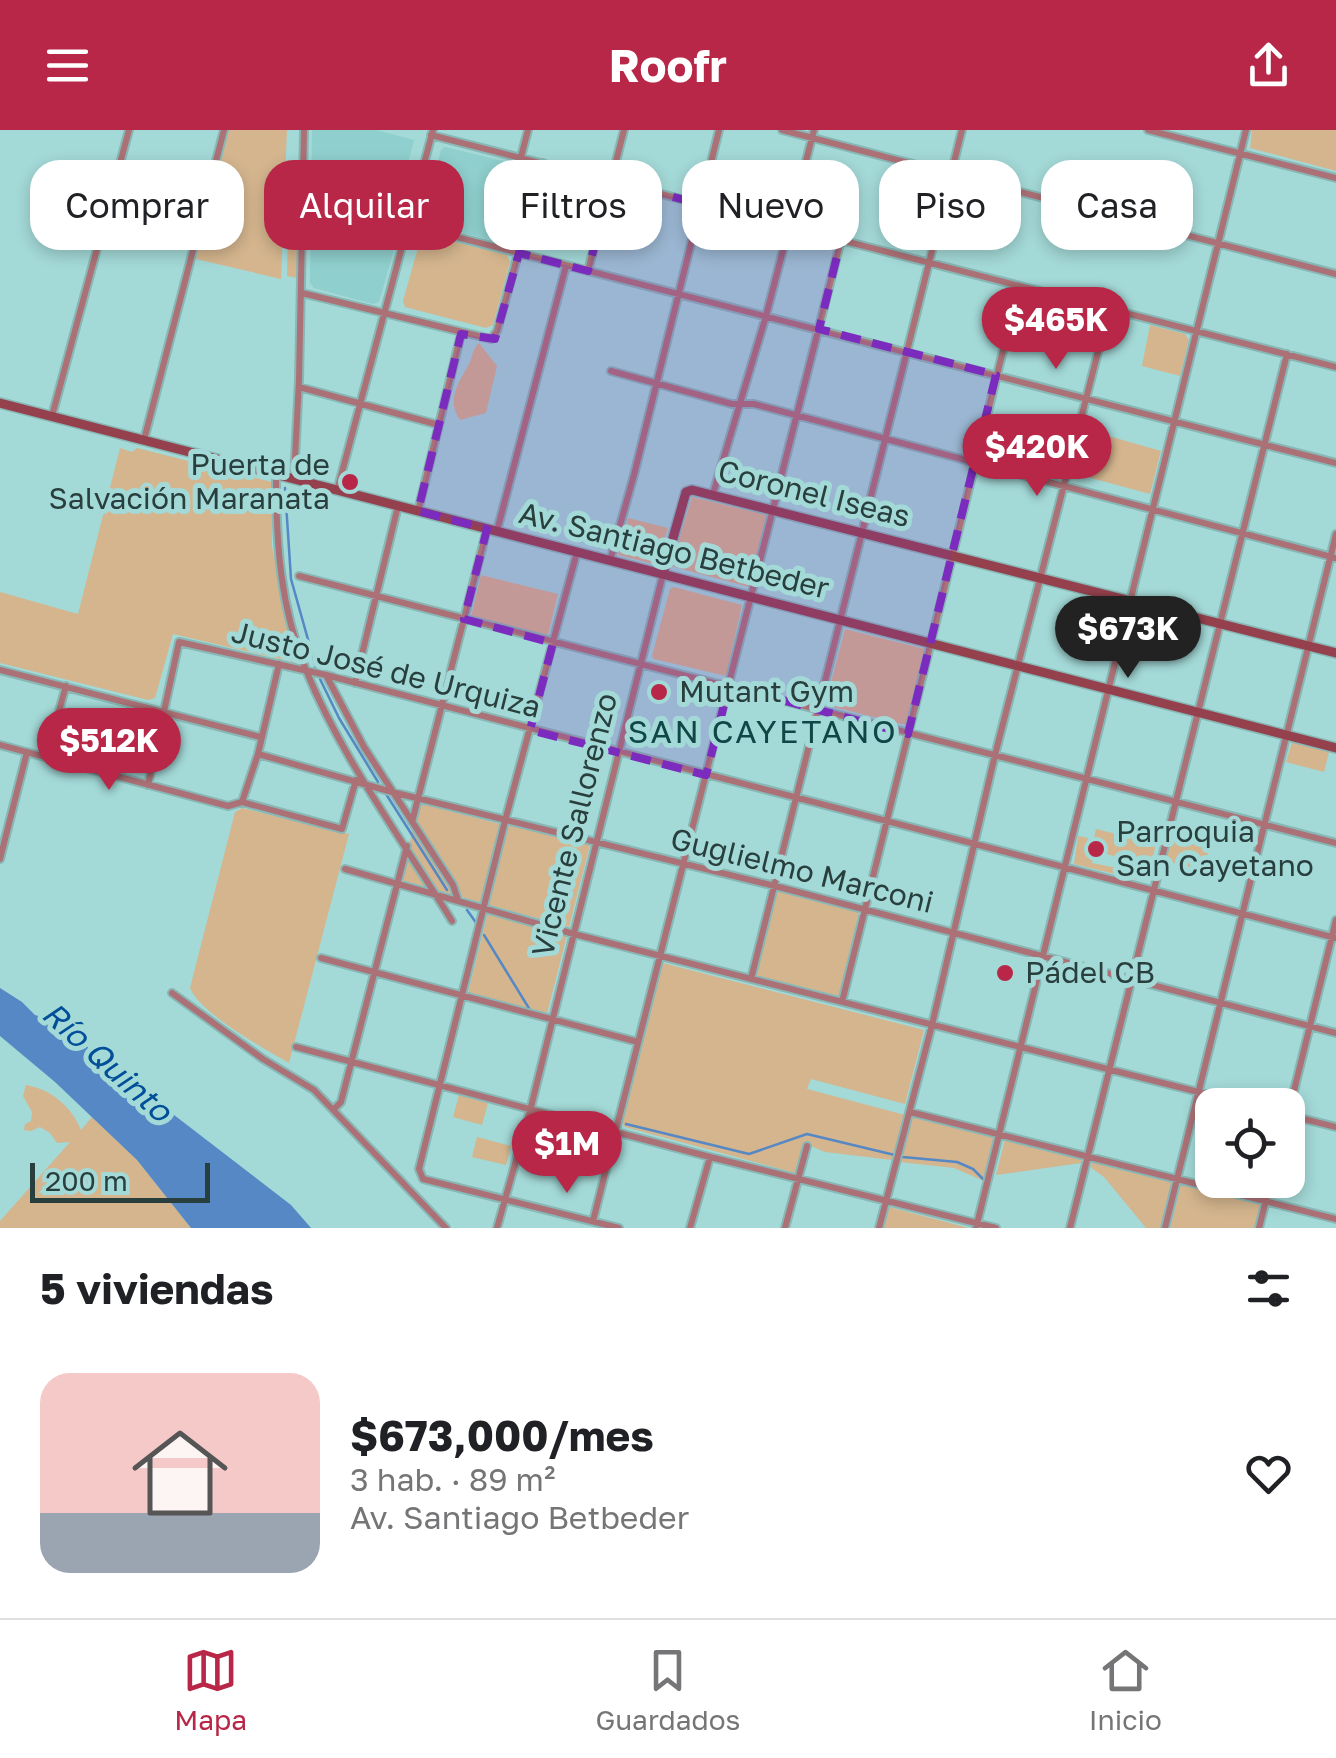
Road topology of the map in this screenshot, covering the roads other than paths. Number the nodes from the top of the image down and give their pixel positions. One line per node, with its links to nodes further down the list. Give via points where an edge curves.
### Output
1 (129, 130): 59 (street)
2 (224, 130): 64 (street)
3 (304, 130): 40 (street)
4 (528, 130): 14 (street)
5 (624, 130): 17 (street)
6 (718, 130): 18 (street)
7 (782, 130): 12 (street)
8 (962, 130): 21 (street)
9 (1148, 130): 13 (street)
10 (1246, 130): 13 (street)
11 (432, 132): 14 (street); 15 (street)
12 (813, 134): 19 (street); 20 (street)
13 (1239, 154): 22 (street); 25 (street)
14 (521, 157): 16 (street)
15 (424, 160)
16 (532, 160)
17 (617, 160)
18 (711, 160)
19 (807, 160)
20 (898, 160)
21 (954, 160)
22 (1336, 178)
23 (1021, 194): 25 (street)
24 (464, 239): 34 (street)
25 (1217, 243): 38 (street); 46 (street)
26 (859, 244): 35 (street)
27 (399, 250): 43 (street)
28 (521, 250): 34 (street)
29 (594, 250): 37 (street)
30 (689, 250): 41 (street)
31 (785, 250): 44 (street)
32 (840, 250): 45 (street)
33 (932, 250): 35 (street)
34 (520, 253): 36 (street); 47 (street, via 497,332 491,339)
35 (929, 262): 39 (street); 48 (street)
36 (566, 266): 37 (street); 78 (street)
37 (588, 271): 41 (street)
38 (1336, 274)
39 (1019, 286): 42 (street); 52 (street)
40 (302, 293): 43 (street); 54 (street)
41 (678, 294): 44 (street); 53 (street)
42 (1108, 309): 46 (street); 55 (street)
43 (383, 314): 47 (street); 57 (street)
44 (766, 316): 45 (street); 58 (street)
45 (820, 330): 48 (street); 60 (street)
46 (1196, 331): 49 (street); 61 (street)
47 (461, 334): 62 (street)
48 (906, 352): 52 (street); 63 (street)
49 (1287, 354): 50 (street); 65 (street)
50 (1336, 367)
51 (611, 371): 53 (street)
52 (996, 375): 55 (street); 67 (street)
53 (657, 384): 58 (street); 85 (street)
54 (299, 387): 57 (street); 69 (street)
55 (1085, 398): 61 (street); 70 (street)
56 (0, 403): 59 (main road, Av. Santiago Betbeder)
57 (360, 404): 62 (street); 71 (street)
58 (740, 404): 60 (street); 73 (street)
59 (52, 416): 64 (main road, Av. Santiago Betbeder)
60 (796, 416): 63 (street); 75 (street)
61 (1173, 421): 65 (street); 76 (street)
62 (438, 425): 77 (street)
63 (885, 439): 67 (street); 79 (street)
64 (144, 440): 68 (main road, Av. Santiago Betbeder)
65 (1264, 444): 66 (street); 80 (street)
66 (1336, 463)
67 (973, 464): 70 (street); 83 (street)
68 (276, 475): 69 (main road, Av. Santiago Betbeder); 103 (street, via 283,591)
69 (294, 480): 71 (main road, Av. Santiago Betbeder)
70 (1063, 487): 76 (street); 88 (street)
71 (337, 490): 74 (main road, Av. Santiago Betbeder)
72 (686, 492): 73 (main road, Coronel Iseas); 86 (main road, Vicente Sallorenzo)
73 (713, 494): 75 (main road, Coronel Iseas)
74 (398, 506): 77 (main road, Av. Santiago Betbeder); 89 (street)
75 (774, 510): 79 (main road, Coronel Iseas); 90 (street)
76 (1151, 510): 80 (street); 91 (street)
77 (418, 511): 78 (main road, Av. Santiago Betbeder)
78 (492, 530): 82 (main road, Av. Santiago Betbeder); 92 (street)
79 (862, 532): 83 (main road, Coronel Iseas); 93 (street)
80 (1242, 534): 84 (street); 94 (street)
81 (1336, 534): 84 (street)
82 (577, 552): 85 (main road, Av. Santiago Betbeder); 96 (street)
83 (951, 555): 88 (main road, Coronel Iseas); 95 (street)
84 (1333, 558): 97 (street)
85 (610, 560): 86 (main road, Av. Santiago Betbeder)
86 (663, 574): 90 (main road, Av. Santiago Betbeder); 100 (street, Vicente Sallorenzo)
87 (299, 576): 89 (street)
88 (1040, 578): 91 (main road, Coronel Iseas); 101 (street)
89 (376, 596): 92 (street); 105 (street)
90 (753, 598): 93 (main road, Av. Santiago Betbeder); 107 (street)
91 (1129, 600): 94 (main road, Coronel Iseas); 108 (street)
92 (464, 620): 96 (street); 109 (street)
93 (842, 620): 95 (main road, Av. Santiago Betbeder); 110 (street)
94 (1220, 623): 97 (main road, Coronel Iseas); 112 (street)
95 (931, 642): 101 (main road, Av. Santiago Betbeder); 114 (street)
96 (553, 643): 100 (street); 113 (street)
97 (1308, 646): 98 (main road, Coronel Iseas); 115 (street)
98 (1336, 653)
99 (279, 664): 103 (street, Justo José de Urquiza); 111 (street, Justo José de Urquiza, via 180,642); 116 (street)
100 (640, 664): 107 (street); 121 (street, Vicente Sallorenzo)
101 (1018, 665): 108 (main road, Av. Santiago Betbeder); 122 (street)
102 (0, 670): 106 (street)
103 (306, 670): 104 (street, Justo José de Urquiza); 128 (street)
104 (326, 675): 105 (street, Justo José de Urquiza); 129 (street)
105 (355, 683): 109 (street, Justo José de Urquiza)
106 (66, 686): 111 (street); 123 (street)
107 (729, 686): 110 (street); 124 (street)
108 (1107, 688): 112 (main road, Av. Santiago Betbeder); 125 (street)
109 (442, 706): 113 (street, Justo José de Urquiza); 131 (street)
110 (819, 710): 114 (street); 130 (street)
111 (164, 712): 116 (street); 127 (street)
112 (1196, 712): 115 (main road, Av. Santiago Betbeder); 132 (street)
113 (530, 730): 121 (street, Justo José de Urquiza); 135 (street)
114 (908, 734): 122 (street); 134 (street)
115 (1287, 736): 118 (main road, Av. Santiago Betbeder); 137 (street)
116 (260, 737): 120 (street)
117 (0, 745): 119 (street)
118 (1336, 748)
119 (27, 752): 123 (street); 142 (street)
120 (258, 754): 126 (street, Guglielmo Marconi); 133 (street)
121 (620, 754): 124 (street, Justo José de Urquiza); 139 (street, Vicente Sallorenzo)
122 (995, 755): 125 (street); 140 (street)
123 (46, 757): 127 (street)
124 (706, 775): 130 (street, Justo José de Urquiza); 143 (street)
125 (1085, 778): 132 (street); 144 (street)
126 (356, 780): 128 (street, Guglielmo Marconi); 133 (street, via 342,829)
127 (148, 785): 133 (street, via 228,806)
128 (366, 785): 129 (street, Guglielmo Marconi); 138 (street)
129 (392, 792): 131 (street, Guglielmo Marconi); 136 (street)
130 (796, 798): 134 (street, Justo José de Urquiza); 147 (street)
131 (418, 799): 135 (street, Guglielmo Marconi); 136 (street)
132 (1174, 801): 137 (street); 148 (street)
133 (242, 802)
134 (885, 820): 140 (street, Justo José de Urquiza); 152 (street)
135 (506, 821): 139 (street, Guglielmo Marconi); 151 (street)
136 (412, 822): 150 (street)
137 (1265, 825): 141 (street); 153 (street)
138 (407, 843): 146 (street); 149 (street)
139 (596, 843): 143 (street, Guglielmo Marconi); 157 (street, Vicente Sallorenzo)
140 (974, 844): 144 (street, Justo José de Urquiza); 156 (street)
141 (1336, 844)
142 (0, 859)
143 (684, 864): 147 (street, Guglielmo Marconi); 159 (street)
144 (1063, 866): 148 (street, Justo José de Urquiza); 160 (street)
145 (345, 869): 146 (street)
146 (396, 882): 149 (street); 162 (street)
147 (775, 886): 152 (street, Guglielmo Marconi); 163 (street)
148 (1152, 890): 153 (street, Justo José de Urquiza); 164 (street)
149 (436, 894): 150 (street); 155 (street)
150 (459, 901): 151 (street)
151 (486, 908): 157 (street); 166 (street)
152 (864, 910): 156 (street, Guglielmo Marconi); 167 (street)
153 (1242, 914): 158 (street, Justo José de Urquiza); 168 (street)
154 (1336, 920): 158 (street)
155 (452, 921)
156 (954, 933): 160 (street, Guglielmo Marconi); 170 (street)
157 (574, 934): 159 (street); 169 (street, Vicente Sallorenzo)
158 (1334, 937): 171 (street)
159 (660, 956): 163 (street); 173 (street)
160 (1041, 956): 164 (street, Guglielmo Marconi); 175 (street)
161 (321, 958): 162 (street)
162 (374, 972): 166 (street); 176 (street)
163 (751, 979): 167 (street)
164 (1132, 980): 168 (street, Guglielmo Marconi); 177 (street)
165 (172, 993): 184 (street)
166 (463, 995): 169 (street); 178 (street)
167 (842, 1002): 170 (street)
168 (1220, 1003): 171 (street, Guglielmo Marconi); 179 (street)
169 (553, 1018): 173 (street); 183 (street, Vicente Sallorenzo)
170 (932, 1025): 175 (street); 185 (street)
171 (1310, 1026): 172 (street, Guglielmo Marconi); 180 (street)
172 (1336, 1033)
173 (638, 1042): 188 (street)
174 (296, 1046): 176 (street)
175 (1019, 1047): 177 (street); 189 (street)
176 (352, 1061): 178 (street); 184 (street)
177 (1109, 1069): 181 (street); 192 (street)
178 (442, 1084): 183 (street); 196 (street, via 419,1169 423,1179)
179 (1199, 1088)
180 (1295, 1088)
181 (1195, 1091)
182 (1195, 1105): 193 (street)
183 (531, 1107): 188 (street); 196 (street, Vicente Sallorenzo)
184 (334, 1109): 202 (street)
185 (910, 1112): 189 (street); 197 (street)
186 (1305, 1119): 187 (street)
187 (1336, 1127)
188 (617, 1130): 191 (street); 200 (street)
189 (999, 1133): 192 (street); 201 (street)
190 (806, 1146): 194 (street)
191 (710, 1157): 194 (street); 205 (street)
192 (1089, 1157): 193 (street); 209 (street)
193 (1178, 1178): 198 (street); 210 (street)
194 (798, 1179): 197 (street); 206 (street)
195 (1267, 1198): 198 (street)
196 (506, 1199): 200 (street); 203 (street, Vicente Sallorenzo)
197 (885, 1201): 201 (street); 207 (street)
198 (1266, 1201): 199 (street); 211 (street)
199 (1336, 1219)
200 (593, 1222): 204 (street)
201 (976, 1225): 208 (street)
202 (446, 1228)
203 (497, 1228)
204 (619, 1228)
205 (690, 1228)
206 (786, 1228)
207 (879, 1228)
208 (996, 1228)
209 (1070, 1228)
210 (1165, 1228)
211 (1260, 1228)

